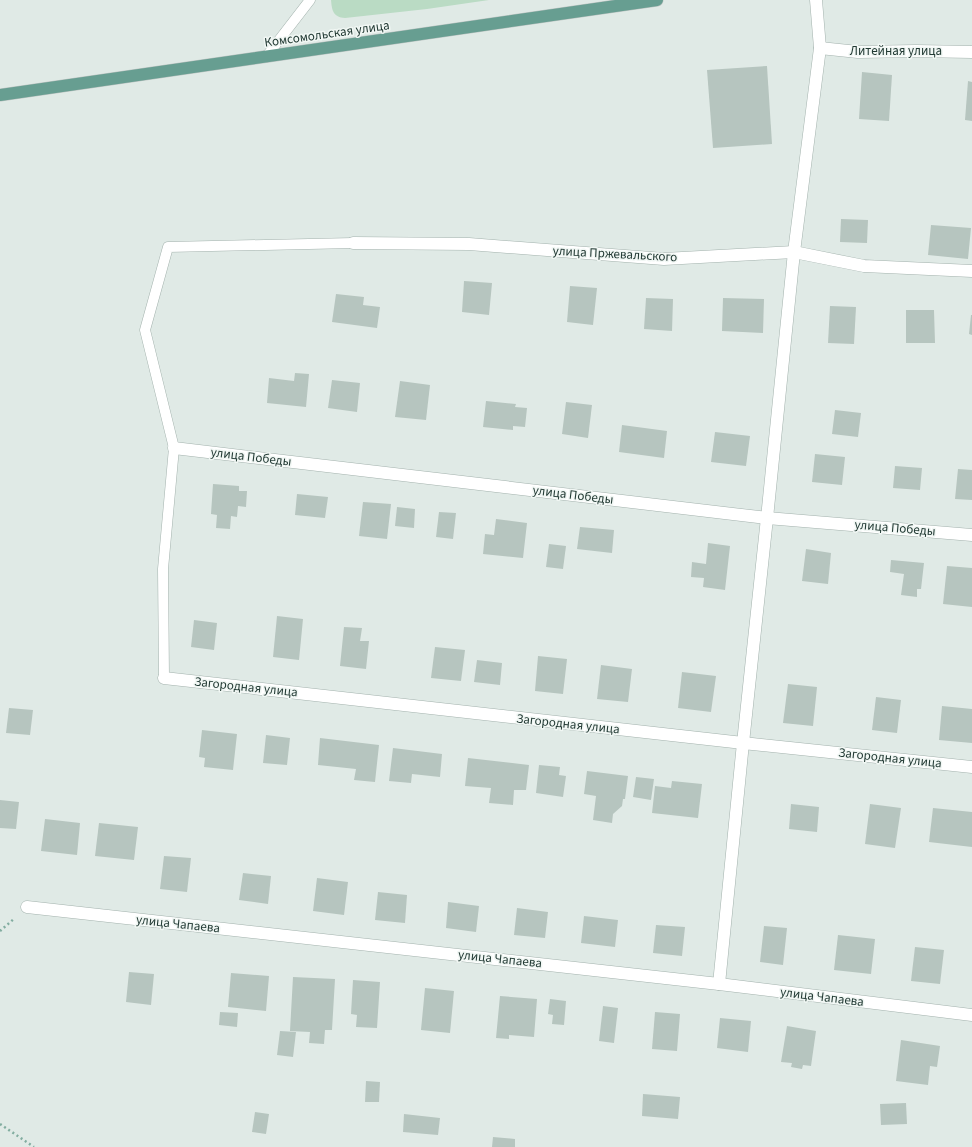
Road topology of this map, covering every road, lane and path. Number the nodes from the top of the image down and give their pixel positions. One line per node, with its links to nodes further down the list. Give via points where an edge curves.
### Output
1 (310, 0): 7 (lane)
2 (657, 0): 4 (main road, Комсомольская улица)
3 (816, 0): 5 (street)
4 (601, 4): 7 (main road, Комсомольская улица)
5 (820, 48): 6 (street, Литейная улица, via 858,52); 10 (street)
6 (972, 52)
7 (266, 57): 8 (main road, Комсомольская улица)
8 (0, 95)
9 (353, 243): 10 (street, улица Пржевальского, via 469,244 664,259); 12 (lane, via 168,247 145,330)
10 (794, 252): 11 (street, улица Пржевальского, via 864,266); 13 (street)
11 (972, 271)
12 (174, 448): 13 (street, улица Победы); 15 (lane, via 163,569)
13 (767, 518): 14 (street, улица Победы); 16 (street)
14 (972, 535)
15 (164, 678): 16 (street, Загородная улица)
16 (743, 743): 17 (street, Загородная улица); 19 (street)
17 (972, 767)
18 (27, 907): 19 (street, улица Чапаева)
19 (719, 984): 20 (street, улица Чапаева)
20 (972, 1015)
21 (0, 1124): 22 (path)
22 (34, 1147)

